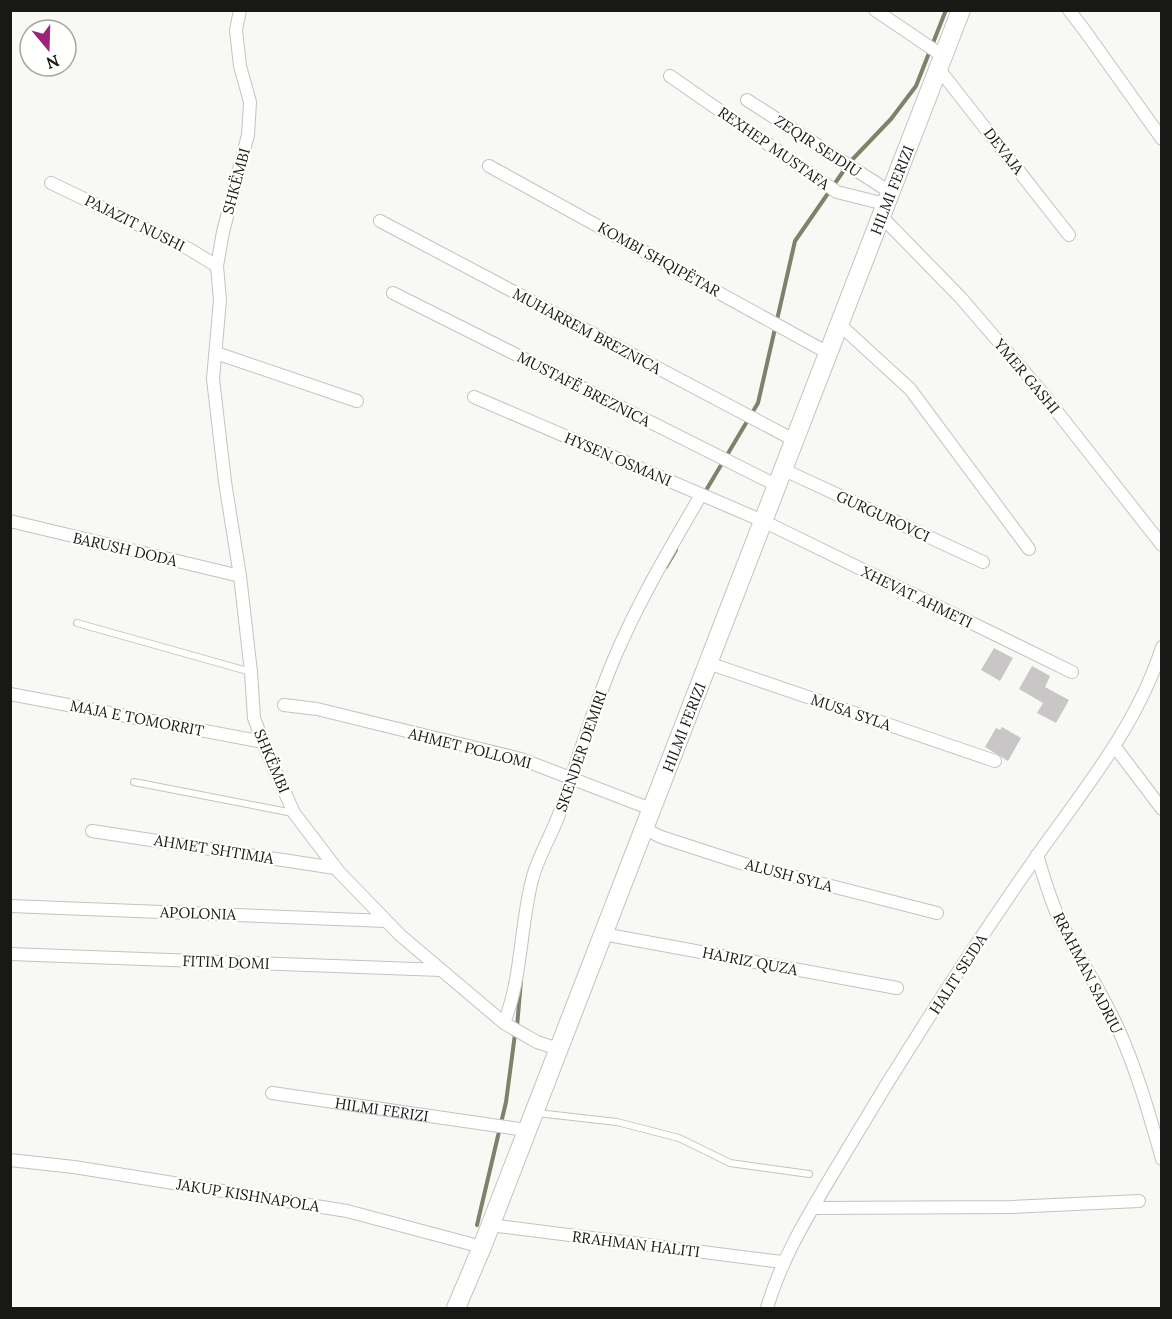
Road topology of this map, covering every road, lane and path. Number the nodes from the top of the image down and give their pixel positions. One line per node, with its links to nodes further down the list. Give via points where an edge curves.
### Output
1 (240, 10): 14 (street, SHKËMBI, via 236,30 250,102 248,135)
2 (875, 10): 5 (street, via 924,43)
3 (962, 10): 5 (street, HILMI FERIZI)
4 (1069, 10): 8 (street)
5 (940, 59): 11 (street, HILMI FERIZI); 13 (street, DEVAJA)
6 (670, 76): 11 (street, REXHEP MUSTAFA, via 837,192)
7 (747, 100): 11 (street, ZEQIR SEJDIU, via 856,170)
8 (1161, 139)
9 (489, 166): 18 (street, KOMBI SHQIPËTAR)
10 (51, 183): 14 (street, PAJAZIT NUSHI)
11 (885, 204): 16 (street, HILMI FERIZI); 26 (street, YMER GASHI, via 1040,390)
12 (380, 221): 21 (street, MUHARREM BREZNICA)
13 (1069, 235)
14 (217, 266): 17 (street, SHKËMBI, via 220,300)
15 (393, 293): 22 (street, MUSTAFË BREZNICA, via 732,464)
16 (839, 324): 18 (street, HILMI FERIZI); 27 (street, via 910,389)
17 (216, 353): 20 (street); 29 (street, SHKËMBI, via 213,379)
18 (828, 353): 21 (street, HILMI FERIZI)
19 (474, 398): 23 (street, HYSEN OSMANI)
20 (357, 401)
21 (794, 440): 22 (street, HILMI FERIZI)
22 (779, 477): 25 (street, HILMI FERIZI); 28 (street, GURGUROVCI)
23 (705, 496): 25 (street, HYSEN OSMANI); 40 (street, SKENDER DEMIRI, via 644,595 614,657 586,727)
24 (10, 521): 29 (street, BARUSH DODA)
25 (762, 521): 32 (street, HILMI FERIZI); 34 (street, XHEVAT AHMETI)
26 (1161, 545)
27 (1029, 549)
28 (982, 562)
29 (240, 576): 33 (street, SHKËMBI)
30 (77, 623): 33 (lane)
31 (1161, 647): 38 (street, HALIT SEJDA, via 1154,671)
32 (708, 663): 39 (street, MUSA SYLA); 42 (street, HILMI FERIZI)
33 (251, 672): 37 (street, SHKËMBI, via 254,718)
34 (1072, 672)
35 (10, 694): 37 (street, MAJA E TOMORRIT)
36 (284, 705): 40 (street, AHMET POLLOMI, via 317,709 461,743)
37 (263, 742): 44 (street, SHKËMBI)
38 (1115, 747): 43 (street); 47 (street, HALIT SEJDA)
39 (995, 761)
40 (576, 779): 42 (street, AHMET POLLOMI); 56 (street, SKENDER DEMIRI, via 532,878)
41 (134, 782): 44 (lane)
42 (651, 809): 45 (street, HILMI FERIZI)
43 (1161, 809)
44 (294, 813): 48 (street, SHKËMBI)
45 (644, 828): 50 (street, ALUSH SYLA, via 741,863); 52 (street, HILMI FERIZI)
46 (92, 831): 48 (street, AHMET SHTIMJA)
47 (1037, 855): 60 (street, RRAHMAN SADRIU, via 1058,917 1095,980 1121,1036); 64 (street, HALIT SEJDA, via 875,1102)
48 (335, 868): 51 (street, SHKËMBI)
49 (10, 906): 51 (street, APOLONIA)
50 (937, 913)
51 (386, 921): 54 (street, SHKËMBI)
52 (603, 934): 55 (street, HAJRIZ QUZA); 57 (street, HILMI FERIZI)
53 (10, 954): 54 (street, FITIM DOMI)
54 (441, 970): 56 (street, SHKËMBI)
55 (897, 988)
56 (507, 1025): 57 (street, SHKËMBI)
57 (558, 1049): 59 (street, HILMI FERIZI)
58 (272, 1093): 59 (street, HILMI FERIZI)
59 (530, 1121): 62 (lane, via 617,1122 679,1138 730,1163); 65 (street, HILMI FERIZI)
60 (1161, 1159)
61 (10, 1160): 66 (street, JAKUP KISHNAPOLA, via 347,1211)
62 (809, 1174)
63 (1139, 1201): 64 (street, via 1012,1207)
64 (813, 1208): 67 (street, HALIT SEJDA)
65 (490, 1225): 66 (street, HILMI FERIZI); 67 (street, RRAHMAN HALITI)
66 (482, 1247): 68 (street, HILMI FERIZI)
67 (782, 1262): 69 (street, HALIT SEJDA)
68 (456, 1308)
69 (767, 1308)

